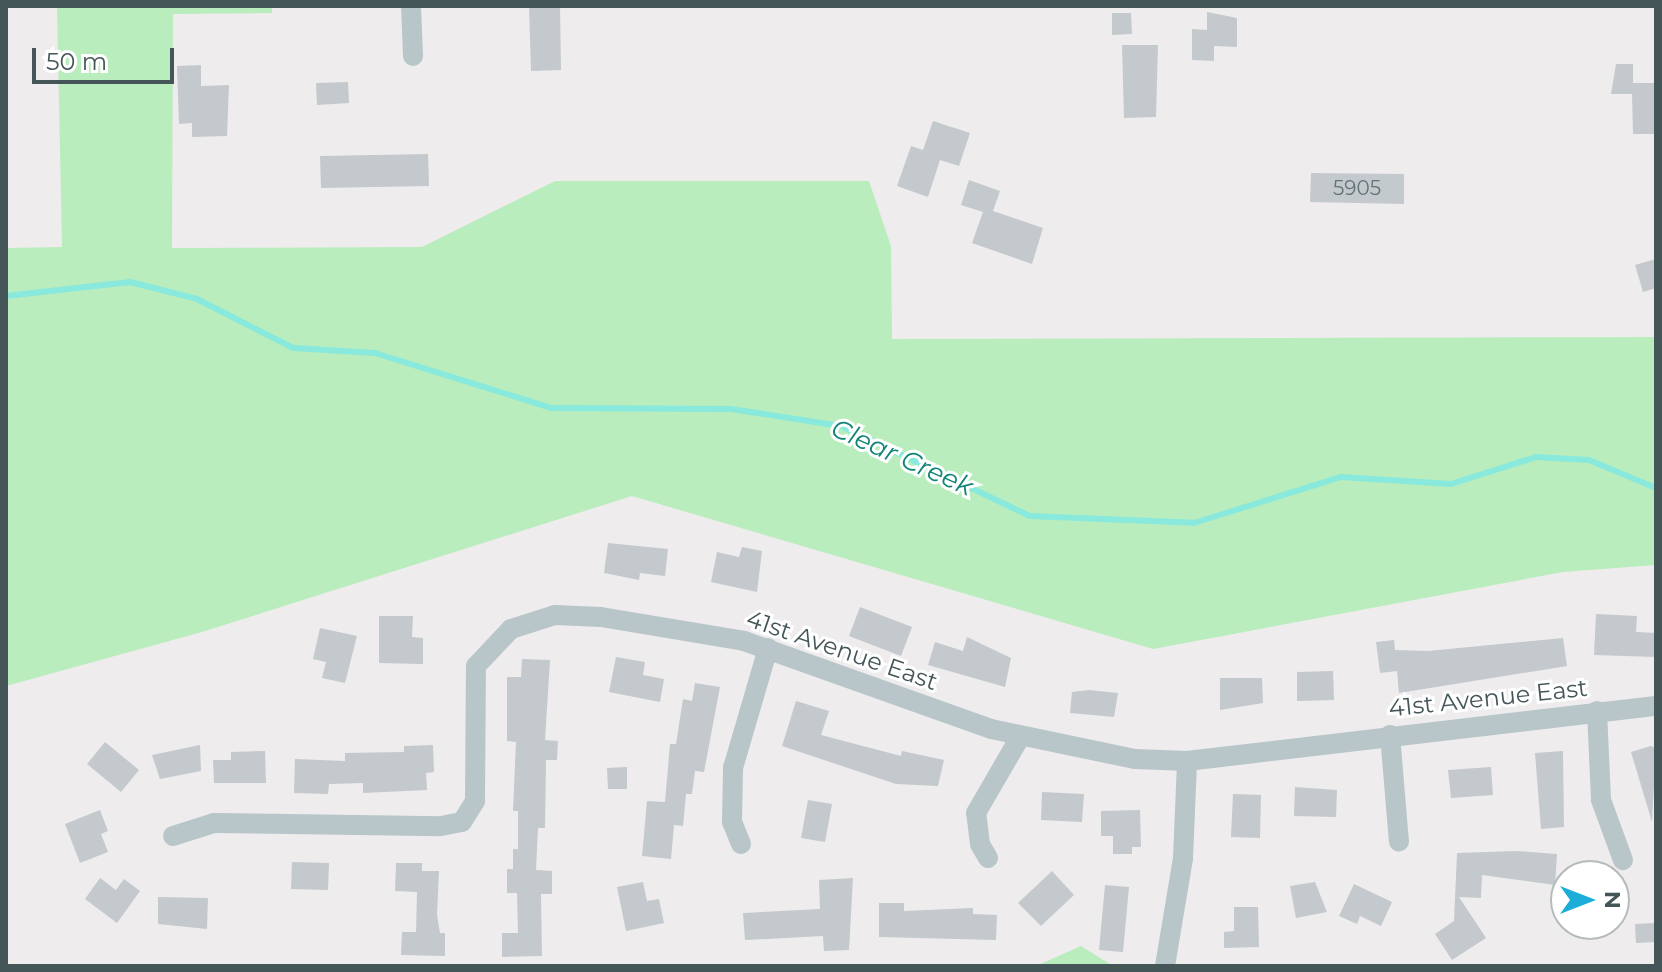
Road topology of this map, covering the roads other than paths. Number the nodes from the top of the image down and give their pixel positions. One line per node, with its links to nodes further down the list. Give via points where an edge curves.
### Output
1 (411, 6): 2 (street)
2 (413, 56)
3 (768, 648): 7 (street, 41st Avenue East); 9 (street, 41st Avenue East, via 601,617 527,621 501,635 476,666 475,801 462,822 214,823); 11 (street, via 733,768 732,822)
4 (1656, 706): 5 (street, 41st Avenue East)
5 (1597, 711): 6 (street, 41st Avenue East); 13 (street, via 1601,800)
6 (1390, 735): 8 (street, 41st Avenue East); 10 (street)
7 (1020, 737): 8 (street, 41st Avenue East, via 1112,756); 12 (street, via 976,813 980,844)
8 (1187, 761): 14 (street, via 1183,858)
9 (173, 836)
10 (1399, 842)
11 (741, 844)
12 (988, 858)
13 (1623, 860)
14 (1165, 966)

